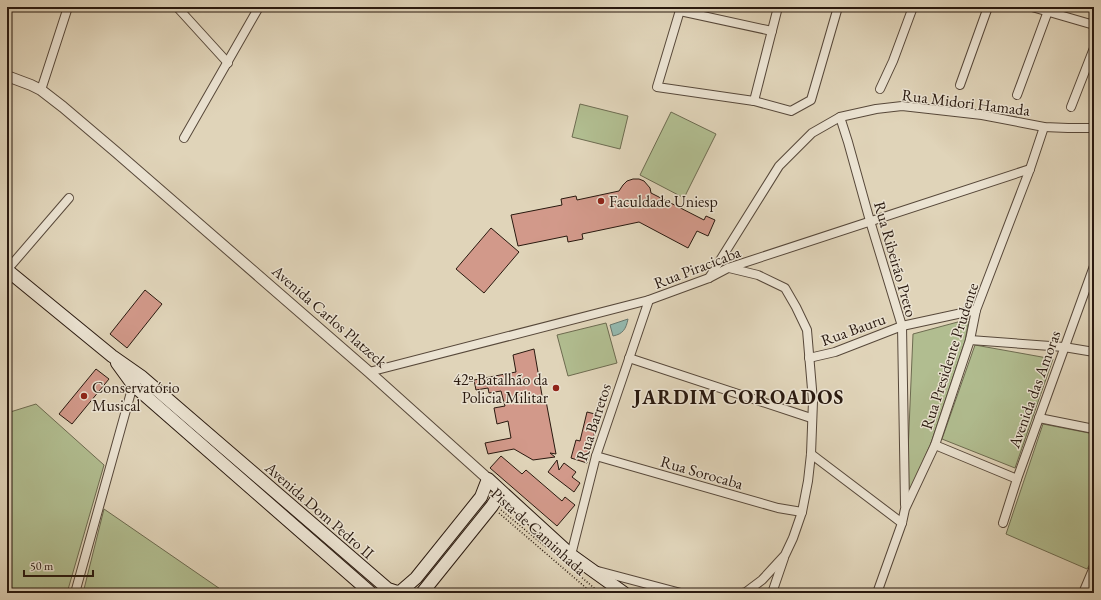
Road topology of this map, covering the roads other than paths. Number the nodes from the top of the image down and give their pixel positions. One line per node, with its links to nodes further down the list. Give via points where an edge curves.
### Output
1 (68, 7): 18 (street)
2 (177, 7): 14 (street)
3 (259, 7): 14 (street)
4 (778, 7): 12 (street)
5 (838, 7): 20 (street, via 811,100 791,112)
6 (913, 7): 17 (street)
7 (988, 7): 16 (street)
8 (1032, 7): 10 (street)
9 (680, 9): 12 (street); 20 (street, via 657,87)
10 (1048, 11): 11 (street); 19 (street)
11 (1094, 25)
12 (772, 31): 20 (street)
13 (1094, 48): 21 (street)
14 (228, 63): 27 (street)
15 (7, 76): 18 (street, Avenida Carlos Platzeck)
16 (960, 85)
17 (880, 89)
18 (41, 90): 44 (street, Avenida Carlos Platzeck)
19 (1017, 95)
20 (754, 101)
21 (1071, 107)
22 (840, 117): 24 (street, Rua Midori Hamada, via 902,106 982,115); 30 (street, Rua Ribeirão Preto); 35 (street, Rua Midori Hamada, via 812,133 779,166)
23 (1094, 124): 25 (street, Rua Midori Hamada)
24 (1044, 127): 25 (street, Rua Midori Hamada); 28 (street, Rua Presidente Prudente)
25 (1084, 128): 26 (street, Rua Midori Hamada)
26 (1094, 128)
27 (184, 138)
28 (1030, 169): 30 (street, Rua Piracicaba); 37 (street, Rua Presidente Prudente)
29 (69, 198): 33 (street)
30 (870, 221): 32 (street, Rua Piracicaba); 38 (street, Rua Ribeirão Preto)
31 (1094, 266): 34 (street, Avenida das Amoras)
32 (728, 268): 35 (street, Rua Piracicaba); 43 (street, via 758,275 784,288 806,330)
33 (7, 270): 45 (main road, Avenida Dom Pedro II, via 112,356)
34 (1092, 277): 40 (street, Avenida das Amoras)
35 (708, 278): 36 (street, Rua Piracicaba)
36 (649, 300): 42 (street, Rua Barretos); 44 (street, Rua Piracicaba)
37 (976, 310): 38 (street, Rua Bauru); 39 (street, Rua Presidente Prudente)
38 (902, 326): 43 (street, Rua Bauru, via 835,352); 55 (street, Rua Ribeirão Preto)
39 (970, 340): 40 (street); 49 (street, Rua Presidente Prudente)
40 (1064, 347): 41 (street); 47 (street, Avenida das Amoras)
41 (1094, 352)
42 (629, 358): 46 (street); 51 (street, Rua Barretos)
43 (808, 358): 46 (street, via 813,401)
44 (369, 372): 52 (street, Avenida Carlos Platzeck)
45 (138, 381): 52 (main road, Avenida Dom Pedro II, via 393,591 401,591 416,578 481,497); 63 (street); 64 (main road, Avenida Dom Pedro II)
46 (811, 418): 50 (street)
47 (1039, 418): 48 (street); 53 (street, Avenida das Amoras)
48 (1094, 428)
49 (935, 445): 53 (street); 55 (street, Rua Presidente Prudente)
50 (811, 454): 56 (street); 57 (street)
51 (596, 456): 56 (street, Rua Sorocaba, via 778,508); 59 (street, Rua Barretos)
52 (488, 479): 54 (main road, Avenida Carlos Platzeck)
53 (1017, 479): 58 (street, Avenida das Amoras)
54 (501, 492): 59 (main road, Avenida Carlos Platzeck); 65 (main road)
55 (905, 509): 57 (street, Rua Presidente Prudente)
56 (802, 512): 60 (street)
57 (902, 523): 70 (street, Rua Presidente Prudente)
58 (1003, 523)
59 (571, 555): 62 (main road, Avenida Carlos Platzeck)
60 (785, 555): 68 (street, via 762,580); 69 (street)
61 (1094, 567): 71 (street)
62 (591, 570): 66 (main road, Avenida Carlos Platzeck); 67 (street)
63 (74, 593)
64 (371, 593)
65 (422, 593)
66 (624, 593)
67 (681, 593)
68 (742, 593)
69 (772, 593)
70 (877, 593)
71 (1083, 593)

